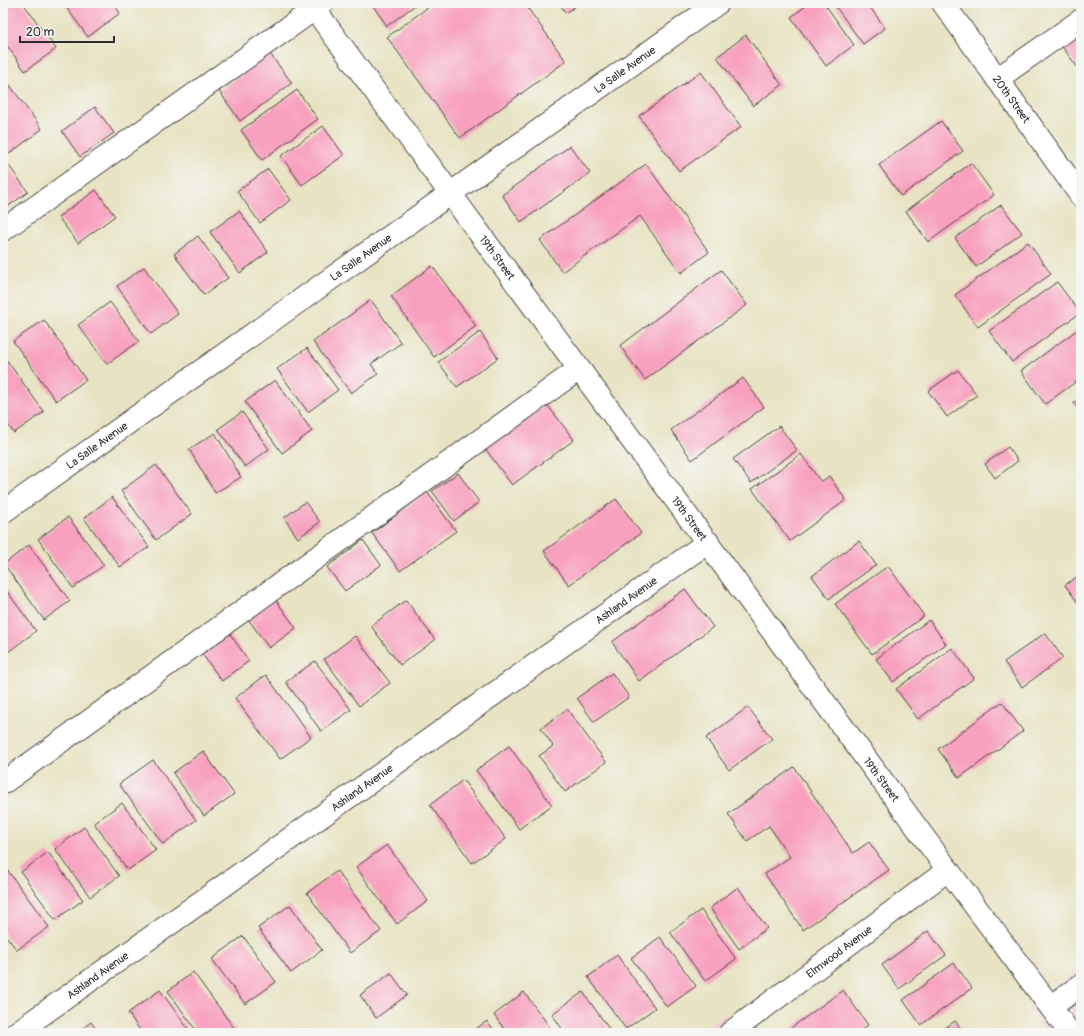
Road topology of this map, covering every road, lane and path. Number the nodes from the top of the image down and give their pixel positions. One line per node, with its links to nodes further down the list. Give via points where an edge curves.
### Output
1 (718, 3): 6 (street, La Salle Avenue)
2 (942, 3): 5 (street, 20th Street)
3 (316, 5): 6 (street, 19th Street); 8 (street)
4 (1081, 20): 5 (street)
5 (997, 79): 7 (street, 20th Street)
6 (449, 194): 9 (street, 19th Street); 10 (street, La Salle Avenue)
7 (1081, 196)
8 (3, 230)
9 (579, 369): 11 (street, 19th Street); 12 (street)
10 (3, 512)
11 (708, 542): 13 (street, 19th Street); 16 (street, Ashland Avenue)
12 (3, 783)
13 (948, 870): 15 (street, 19th Street); 17 (street, Elmwood Avenue)
14 (1081, 985): 15 (street)
15 (1051, 1007): 18 (street, 19th Street)
16 (16, 1033)
17 (730, 1033)
18 (1070, 1033)

